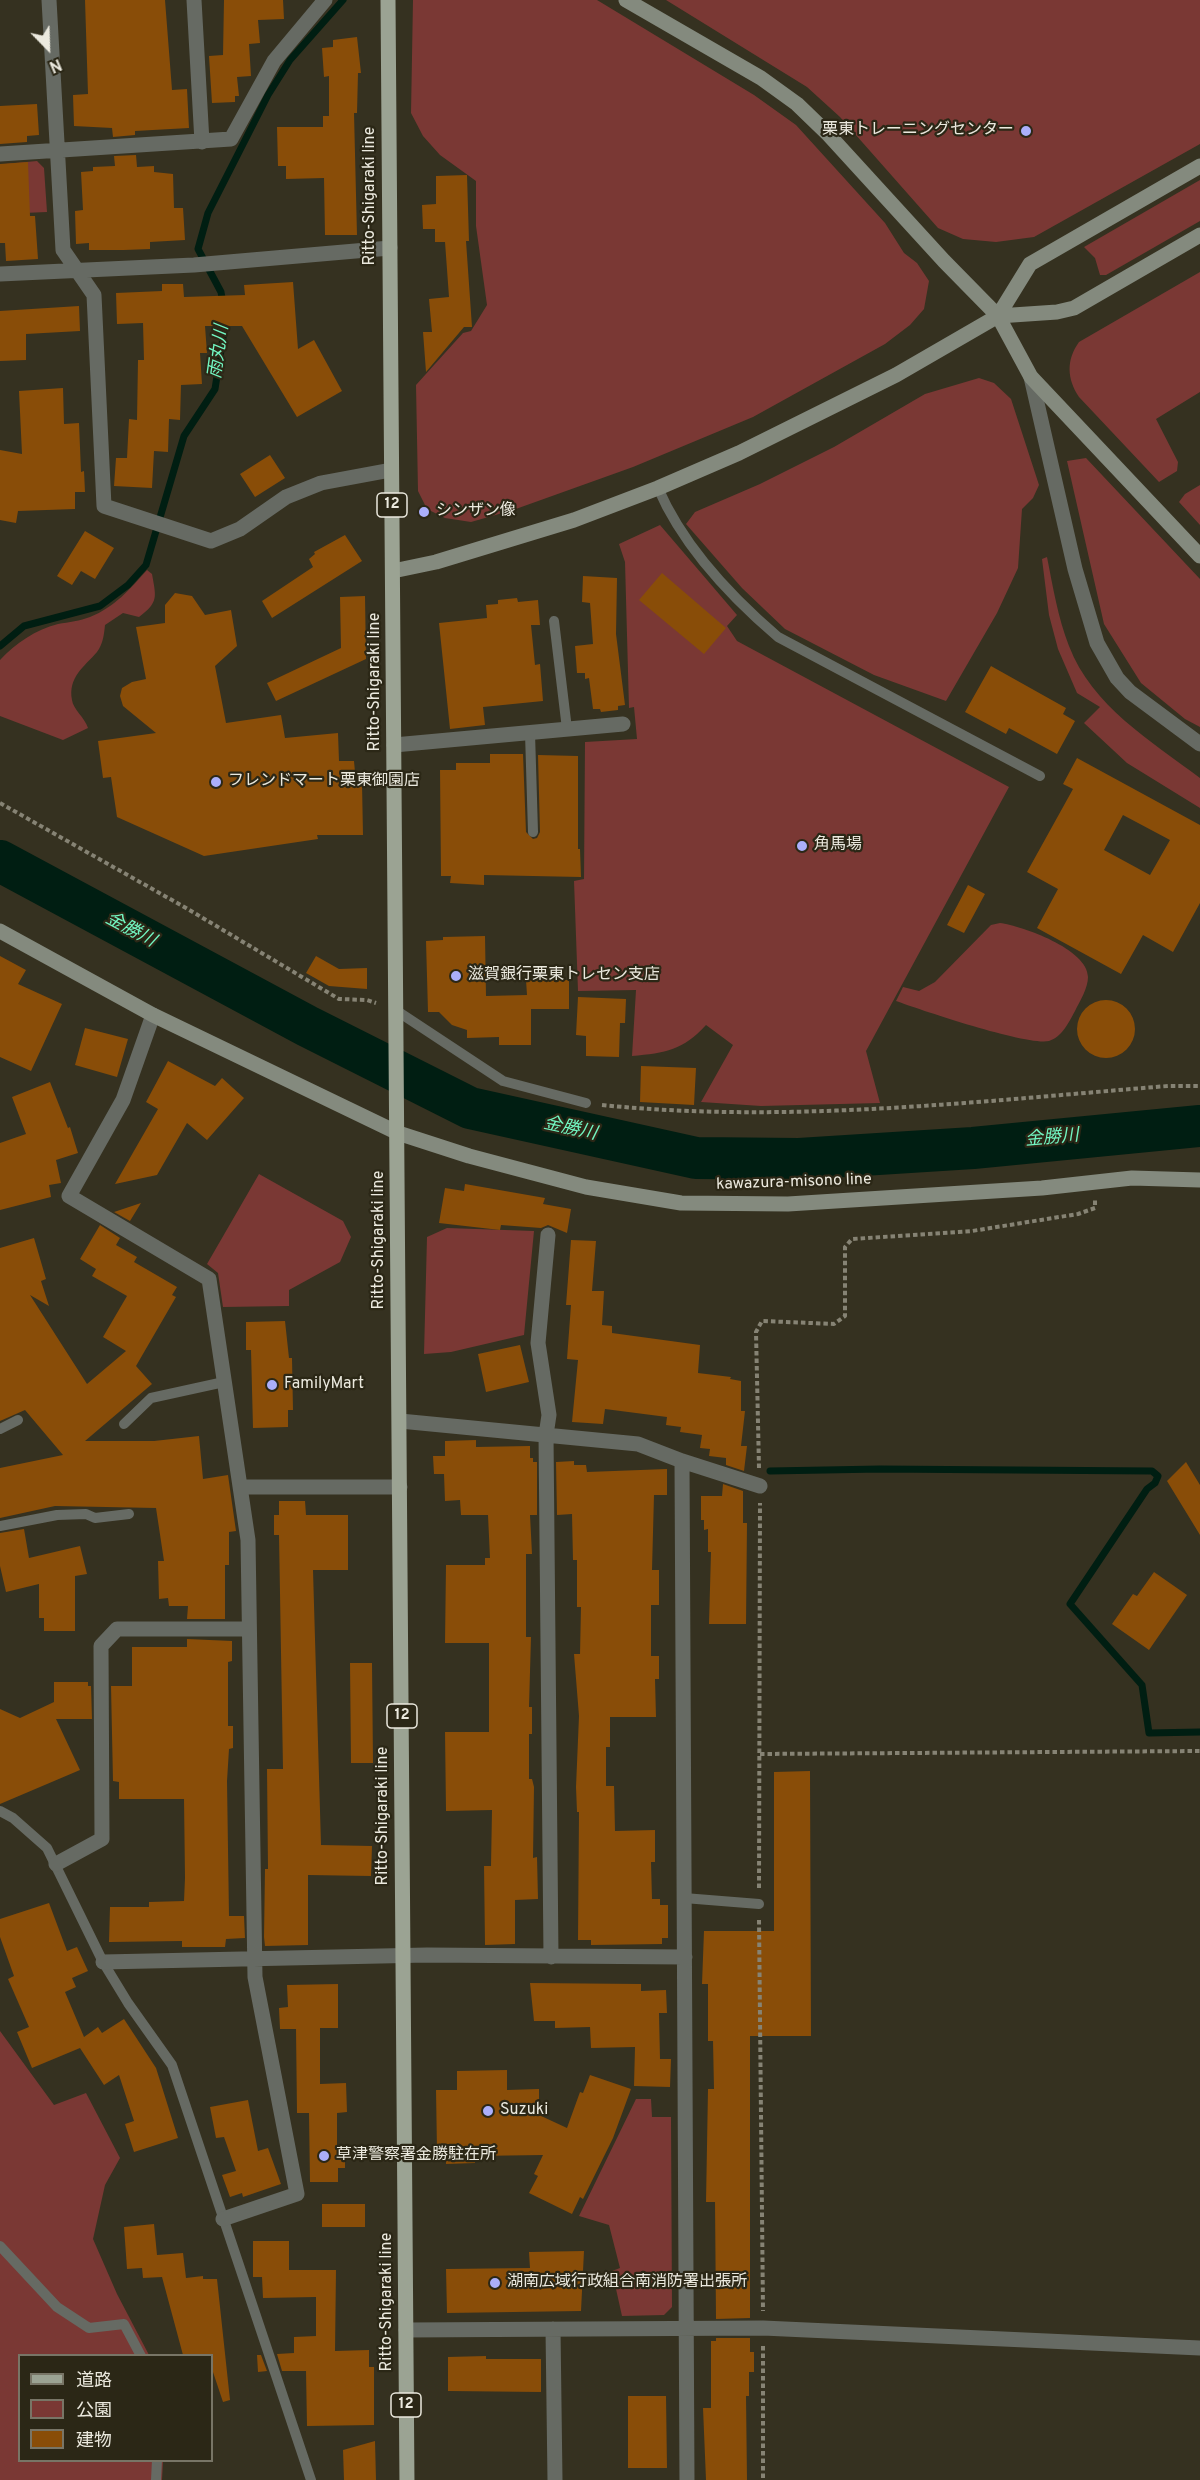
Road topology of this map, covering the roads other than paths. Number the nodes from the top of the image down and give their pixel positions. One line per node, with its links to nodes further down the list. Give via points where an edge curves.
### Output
1 (49, 0): 7 (street)
2 (194, 0): 6 (street)
3 (325, 0): 6 (street, via 274,61 231,139)
4 (388, 0): 11 (main road, Ritto-Shigaraki line / 12)
5 (626, 0): 14 (street, via 761,78 797,104)
6 (202, 142): 7 (street)
7 (58, 151): 8 (street); 12 (street, via 63,250)
8 (0, 154)
9 (1200, 166): 14 (street, via 1030,264)
10 (1200, 235): 14 (street, via 1074,308)
11 (390, 249): 12 (street); 16 (main road, Ritto-Shigaraki line / 12)
12 (75, 271): 13 (street); 16 (street, via 94,295 104,506 211,541 240,529 286,497 321,483)
13 (0, 274)
14 (998, 316): 15 (street); 17 (street, via 896,375 739,453)
15 (1031, 377): 18 (street); 24 (street, via 1075,569 1097,643 1130,692)
16 (391, 470): 19 (main road, Ritto-Shigaraki line / 12)
17 (658, 488): 19 (street, via 574,520); 26 (lane, via 670,518 683,536 746,610 778,638)
18 (1200, 556)
19 (393, 571): 25 (main road, Ritto-Shigaraki line / 12)
20 (555, 621): 22 (lane)
21 (623, 724): 22 (street)
22 (567, 729): 23 (street)
23 (530, 733): 25 (street); 27 (lane)
24 (1200, 744)
25 (394, 745): 29 (main road, Ritto-Shigaraki line / 12)
26 (1040, 776)
27 (533, 832)
28 (0, 931): 30 (street, kawazura-misono line)
29 (397, 1011): 31 (lane, via 503,1081); 32 (main road, Ritto-Shigaraki line / 12)
30 (153, 1015): 32 (street, kawazura-misono line); 35 (street, via 123,1100 69,1196 209,1279)
31 (586, 1103)
32 (398, 1133): 33 (street, kawazura-misono line, via 586,1187 681,1203 788,1204 1132,1178); 37 (main road, Ritto-Shigaraki line / 12)
33 (1200, 1180)
34 (548, 1235): 40 (street, via 538,1343 549,1415)
35 (224, 1382): 38 (lane, via 151,1398); 43 (street)
36 (18, 1420): 39 (lane)
37 (400, 1421): 40 (street); 44 (main road, Ritto-Shigaraki line / 12)
38 (124, 1424)
39 (0, 1429)
40 (546, 1435): 41 (street, via 638,1444); 55 (street)
41 (682, 1461): 42 (street); 50 (street)
42 (760, 1486)
43 (241, 1487): 44 (street); 47 (street, via 248,1540)
44 (400, 1487): 54 (main road, Ritto-Shigaraki line / 12)
45 (129, 1514): 46 (lane, via 95,1518 86,1514 57,1515)
46 (0, 1526)
47 (249, 1629): 49 (street, via 117,1629 101,1646 102,1839); 53 (street)
48 (0, 1811): 49 (lane, via 47,1848)
49 (56, 1864): 56 (lane)
50 (684, 1898): 51 (lane); 52 (street)
51 (759, 1904)
52 (685, 1956): 55 (street); 59 (street)
53 (254, 1957): 54 (street); 56 (street); 57 (street, via 297,2194)
54 (403, 1957): 55 (street); 61 (main road, Ritto-Shigaraki line / 12)
55 (551, 1957)
56 (103, 1962): 57 (lane, via 172,2065)
57 (223, 2219): 66 (lane)
58 (0, 2246): 63 (lane, via 57,2307 89,2328 124,2324)
59 (686, 2326): 60 (street); 62 (street); 69 (street)
60 (553, 2329): 61 (street); 68 (street)
61 (406, 2330): 67 (main road, Ritto-Shigaraki line / 12)
62 (1200, 2348)
63 (140, 2354)
64 (157, 2462): 65 (lane)
65 (156, 2480)
66 (311, 2480)
67 (407, 2480)
68 (555, 2480)
69 (687, 2480)

